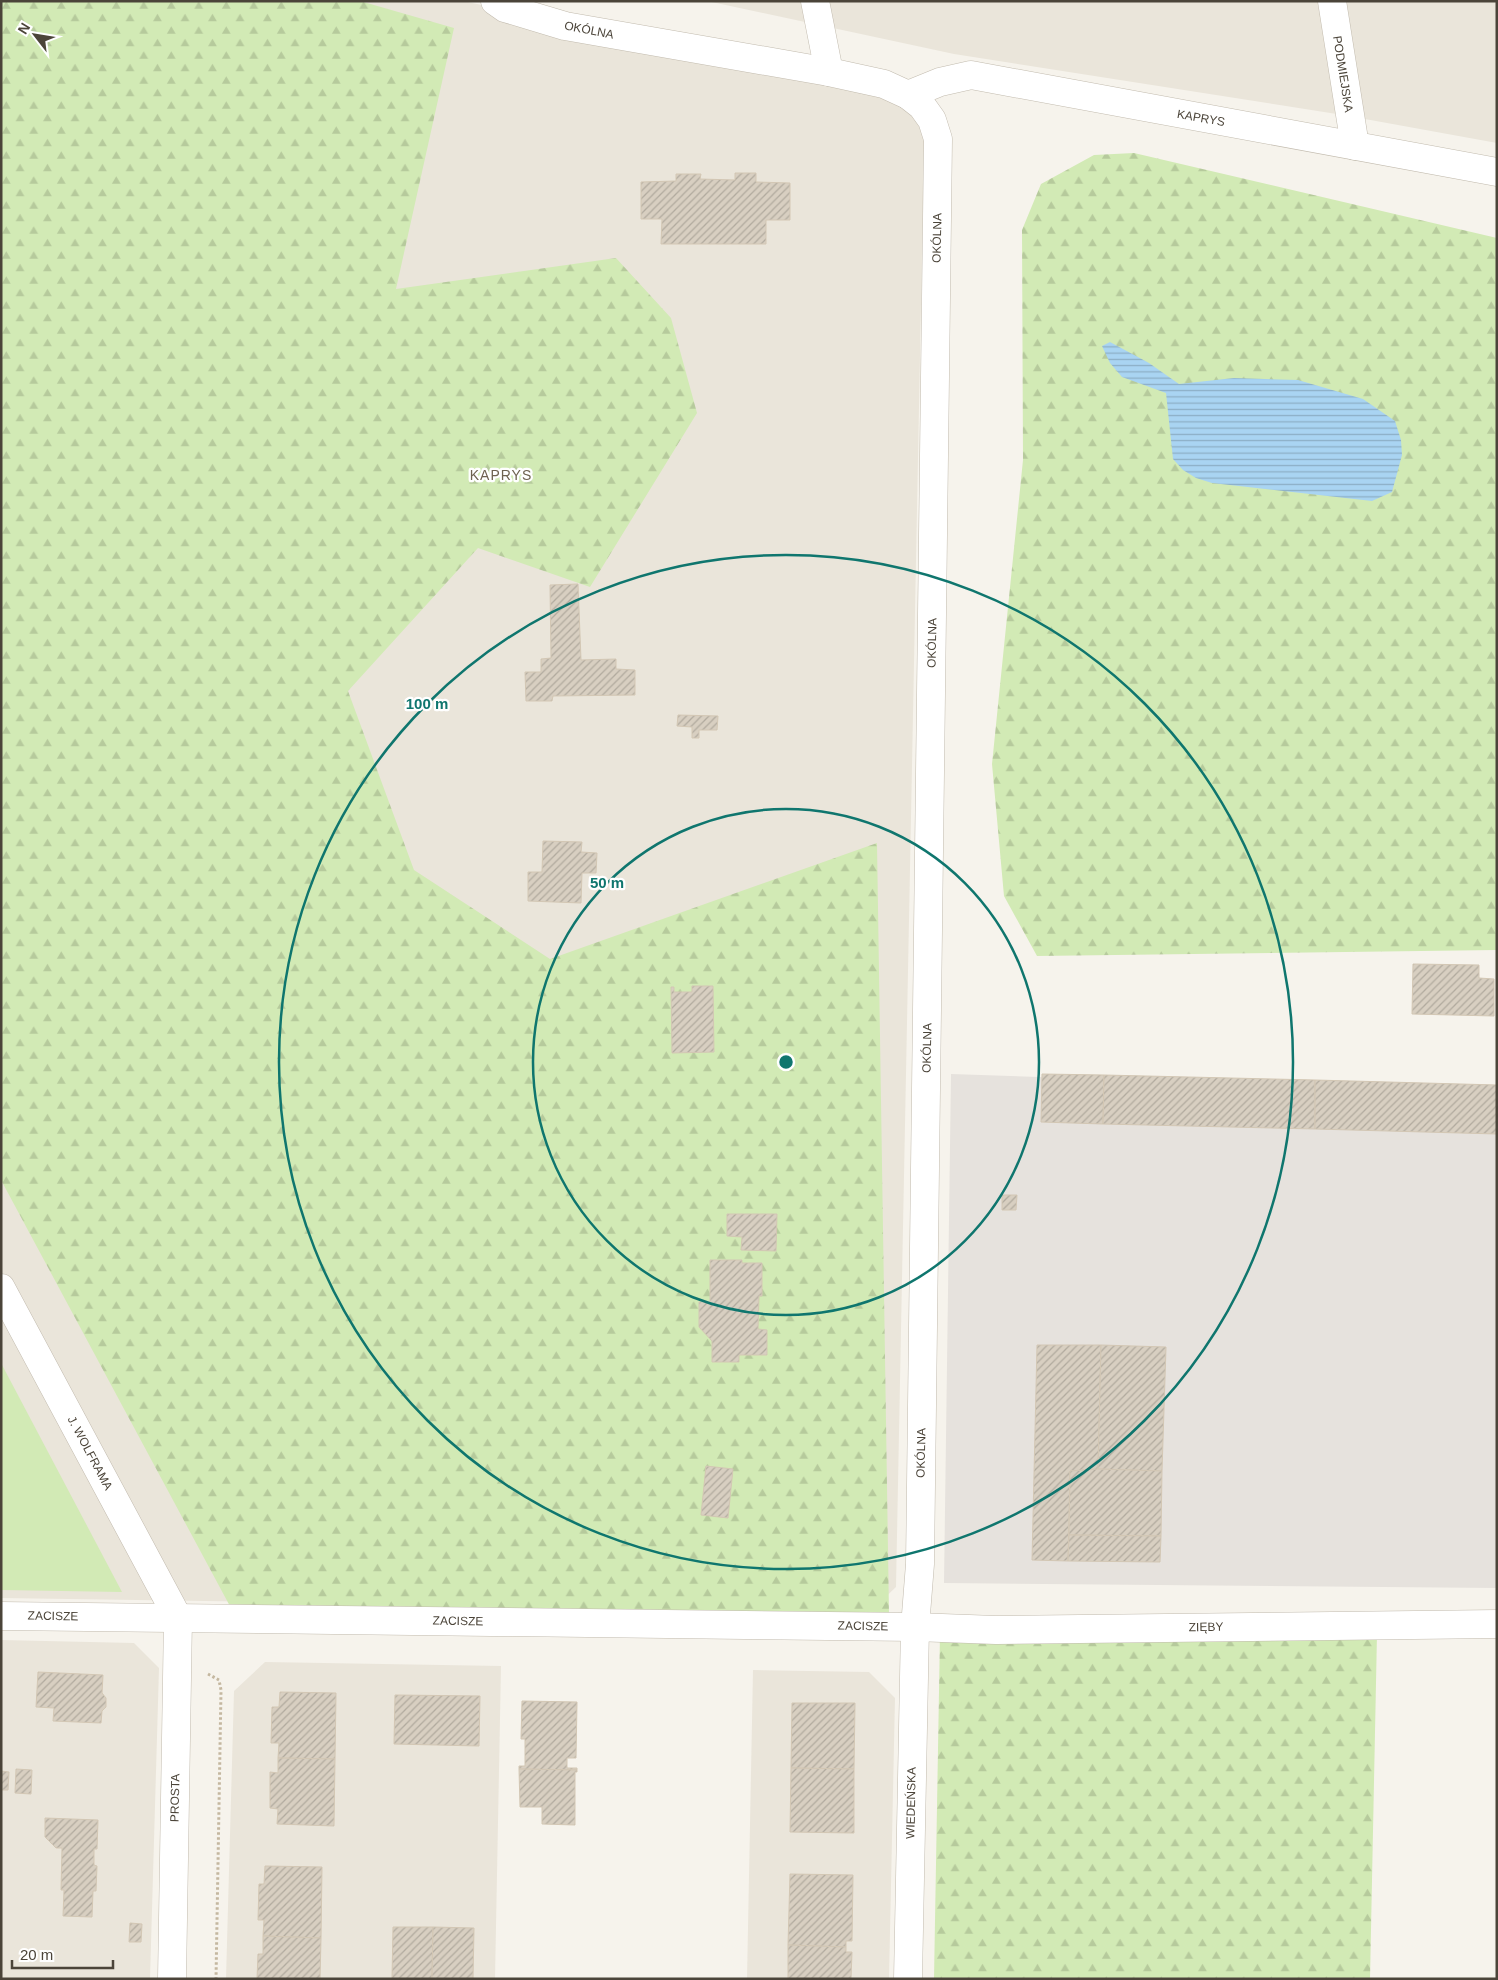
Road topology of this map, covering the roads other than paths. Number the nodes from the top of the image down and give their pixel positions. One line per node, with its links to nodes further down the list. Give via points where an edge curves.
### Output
1 (495, 1): 4 (street, OKÓLNA, via 505,8 565,26)
2 (814, 1): 4 (street)
3 (1332, 1): 6 (street, PODMIEJSKA)
4 (828, 72): 5 (street, OKÓLNA, via 884,84)
5 (908, 95): 6 (street, KAPRYS, via 940,82 970,75); 12 (street, OKÓLNA, via 932,120 938,139 920,1564)
6 (1355, 146): 7 (street, KAPRYS)
7 (1497, 172)
8 (1, 1288): 10 (street, J. WOLFRAMA)
9 (1, 1616): 10 (street, ZACISZE)
10 (178, 1618): 12 (street, ZACISZE); 13 (street, PROSTA)
11 (1497, 1624): 12 (street, ZIĘBY, via 996,1630)
12 (915, 1627): 14 (street, WIEDEŃSKA)
13 (172, 1979)
14 (908, 1979)

